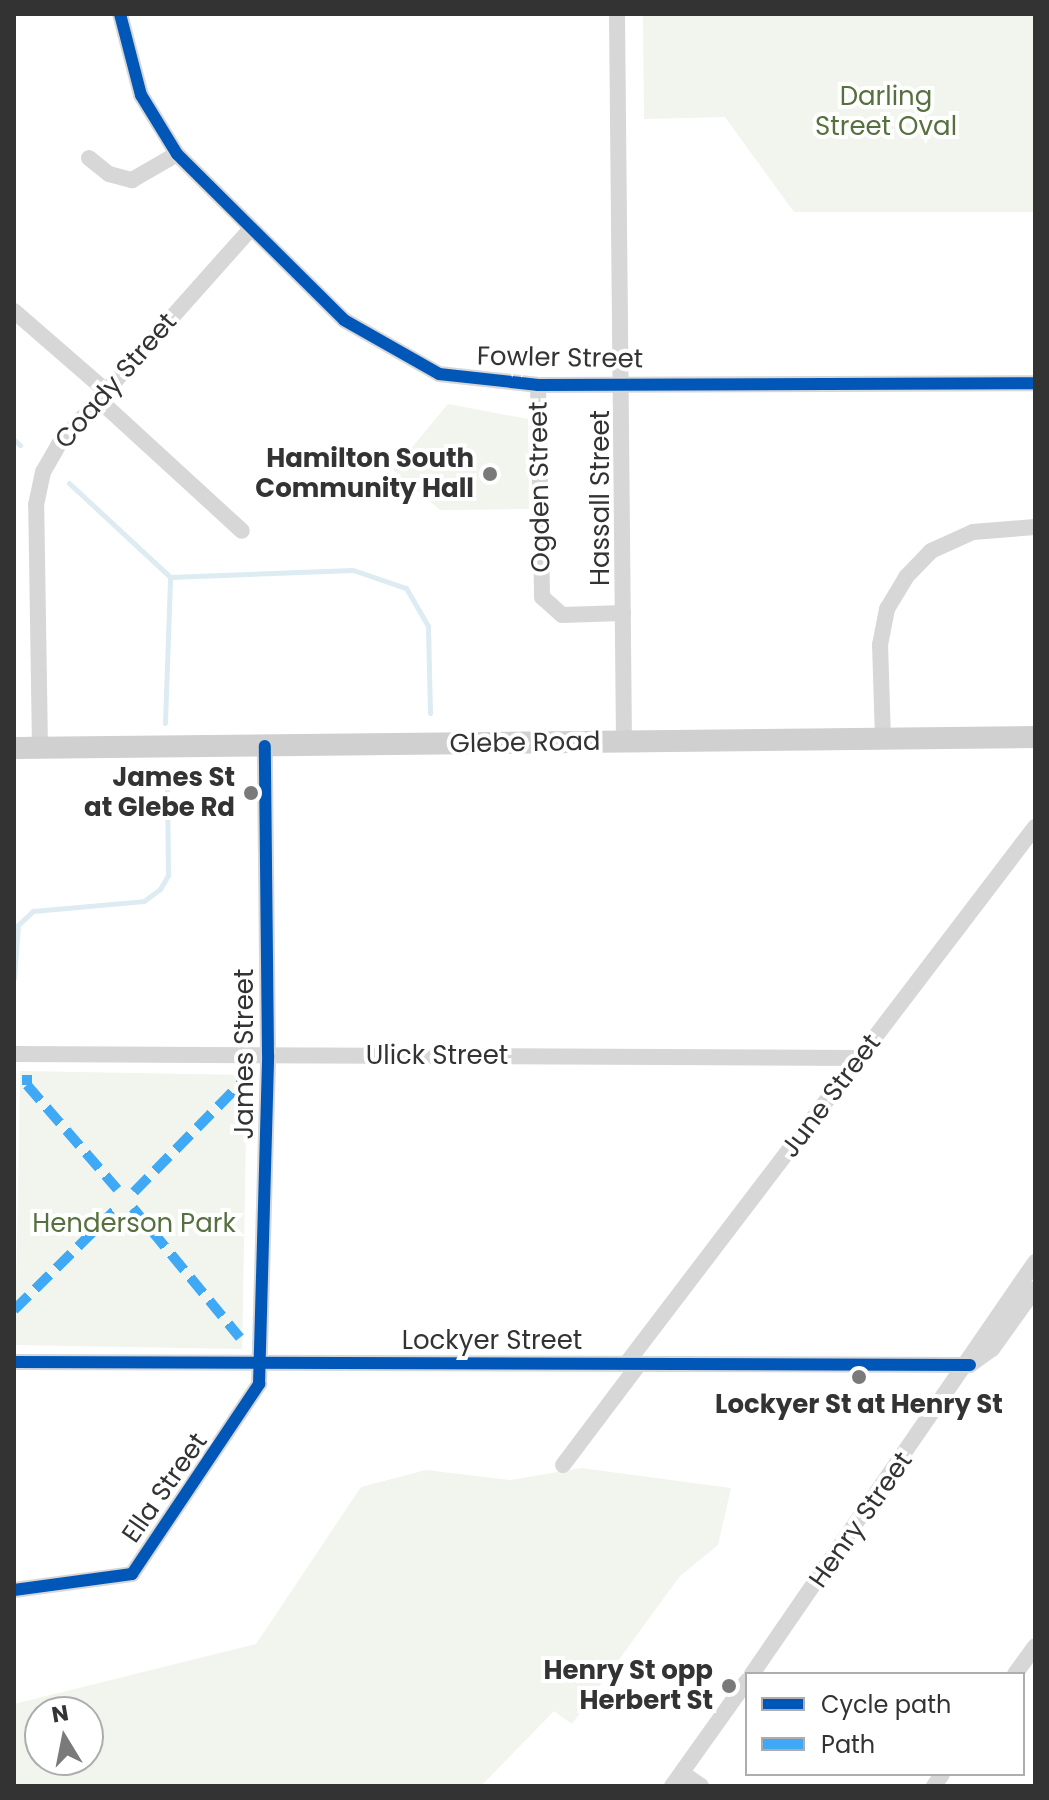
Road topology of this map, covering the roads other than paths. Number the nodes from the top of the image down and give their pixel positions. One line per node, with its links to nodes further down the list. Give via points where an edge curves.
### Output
1 (120, 14): 3 (street, Fowler Street, via 141,95)
2 (617, 14): 7 (street, Hassall Street)
3 (177, 154): 4 (street, via 132,180 109,174); 5 (street, Fowler Street)
4 (89, 158)
5 (249, 231): 9 (street, Fowler Street, via 387,350 439,374); 10 (street, Coady Street)
6 (14, 311): 10 (street)
7 (622, 382): 8 (street, Fowler Street); 9 (street, Fowler Street); 13 (street, Hassall Street)
8 (1035, 383)
9 (538, 385): 13 (street, Ogden Street, via 542,597 562,615)
10 (102, 395): 12 (street); 19 (street, Coady Street, via 50,457 39,485)
11 (1035, 527): 15 (street, via 973,532 931,551 906,577 887,609 880,645)
12 (242, 531)
13 (623, 613): 16 (street, Hassall Street)
14 (1035, 737): 15 (main road, Glebe Road)
15 (883, 739): 16 (main road, Glebe Road)
16 (624, 742): 17 (main road, Glebe Road)
17 (265, 746): 19 (main road, Glebe Road); 22 (street, James Street)
18 (14, 748): 19 (main road, Glebe Road)
19 (40, 748)
20 (1035, 827): 23 (street, June Street)
21 (14, 1054): 22 (street, Ulick Street)
22 (268, 1055): 23 (street, Ulick Street); 27 (street, James Street)
23 (860, 1058): 28 (street, June Street)
24 (1035, 1262): 29 (street, Henry Street)
25 (1035, 1289): 29 (street, Henry Street, via 992,1349)
26 (14, 1362): 27 (street, Lockyer Street)
27 (264, 1363): 28 (street, Lockyer Street); 31 (street, Ella Street, via 244,1412 132,1574)
28 (632, 1364): 29 (street, Lockyer Street); 30 (street, June Street)
29 (970, 1365): 33 (street, Henry Street)
30 (563, 1465)
31 (14, 1590)
32 (1035, 1646): 34 (street)
33 (753, 1672)
34 (1016, 1672)
35 (745, 1684): 36 (street)
36 (677, 1780): 37 (street)
37 (701, 1786)

